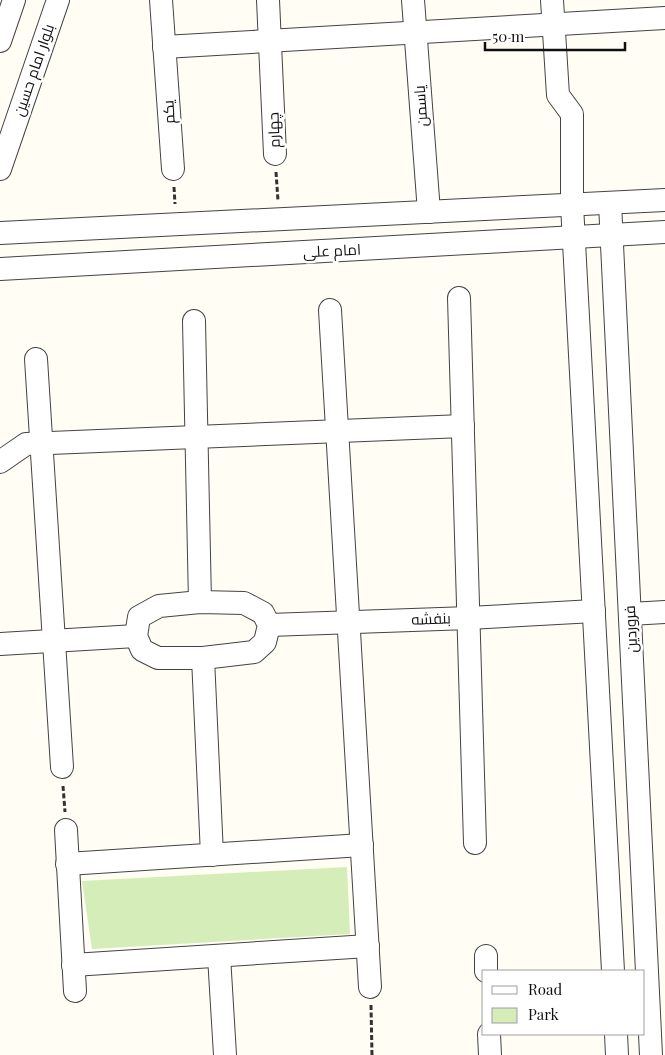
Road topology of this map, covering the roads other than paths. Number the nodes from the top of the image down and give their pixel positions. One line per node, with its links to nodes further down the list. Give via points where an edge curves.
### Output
1 (14, 0): 10 (street)
2 (58, 0): 14 (street, بلوار امام حسین)
3 (161, 0): 12 (street, یکم)
4 (268, 0): 11 (street, چهارم)
5 (413, 0): 9 (street, یاسمن)
6 (552, 0): 8 (street)
7 (665, 18): 8 (street)
8 (555, 24): 9 (street); 18 (street, via 558,95 572,114)
9 (416, 32): 11 (street); 19 (street, یاسمن)
10 (0, 41)
11 (271, 41): 12 (street); 13 (street, چهارم)
12 (164, 47): 15 (street, یکم)
13 (275, 154)
14 (0, 169)
15 (173, 169)
16 (665, 200): 17 (street)
17 (610, 203): 18 (street); 22 (street, فروردین)
18 (572, 205): 19 (street); 23 (street)
19 (429, 212): 21 (street)
20 (665, 232): 22 (street, امام علی)
21 (0, 233)
22 (611, 235): 23 (street, امام علی); 37 (street, فروردین)
23 (574, 237): 24 (street, امام علی); 35 (street)
24 (0, 269)
25 (459, 298): 29 (street)
26 (330, 310): 30 (street)
27 (194, 321): 31 (street)
28 (36, 359): 32 (street)
29 (463, 426): 30 (street); 38 (street)
30 (337, 431): 31 (street); 39 (street)
31 (196, 437): 32 (street); 34 (street)
32 (42, 443): 33 (street, via 26,444); 42 (street)
33 (0, 462)
34 (200, 602): 40 (street, via 244,603 263,613); 41 (street, via 159,606 139,617)
35 (594, 611): 38 (street, بنفشه); 47 (street)
36 (665, 612): 37 (street)
37 (630, 614): 46 (street, فروردین)
38 (469, 618): 39 (street, بنفشه); 49 (street)
39 (349, 622): 40 (street, بنفشه); 50 (street)
40 (269, 625): 44 (street, via 264,642 254,652)
41 (136, 636): 42 (street); 44 (street, via 142,650 158,658)
42 (54, 642): 43 (street); 45 (street)
43 (0, 644)
44 (203, 658): 51 (street)
45 (62, 767)
46 (640, 827): 47 (street); 64 (street, فروردین)
47 (606, 829): 56 (street)
48 (66, 830): 52 (street)
49 (476, 843)
50 (362, 845): 51 (street); 53 (street)
51 (212, 855): 52 (street)
52 (67, 864): 55 (street)
53 (368, 946): 54 (street); 57 (street)
54 (219, 956): 55 (street); 61 (street)
55 (73, 966): 58 (street)
56 (613, 970)
57 (370, 987)
58 (75, 990)
59 (489, 1035): 62 (street)
60 (616, 1035): 63 (street)
61 (225, 1055)
62 (490, 1055)
63 (617, 1055)
64 (651, 1055)

